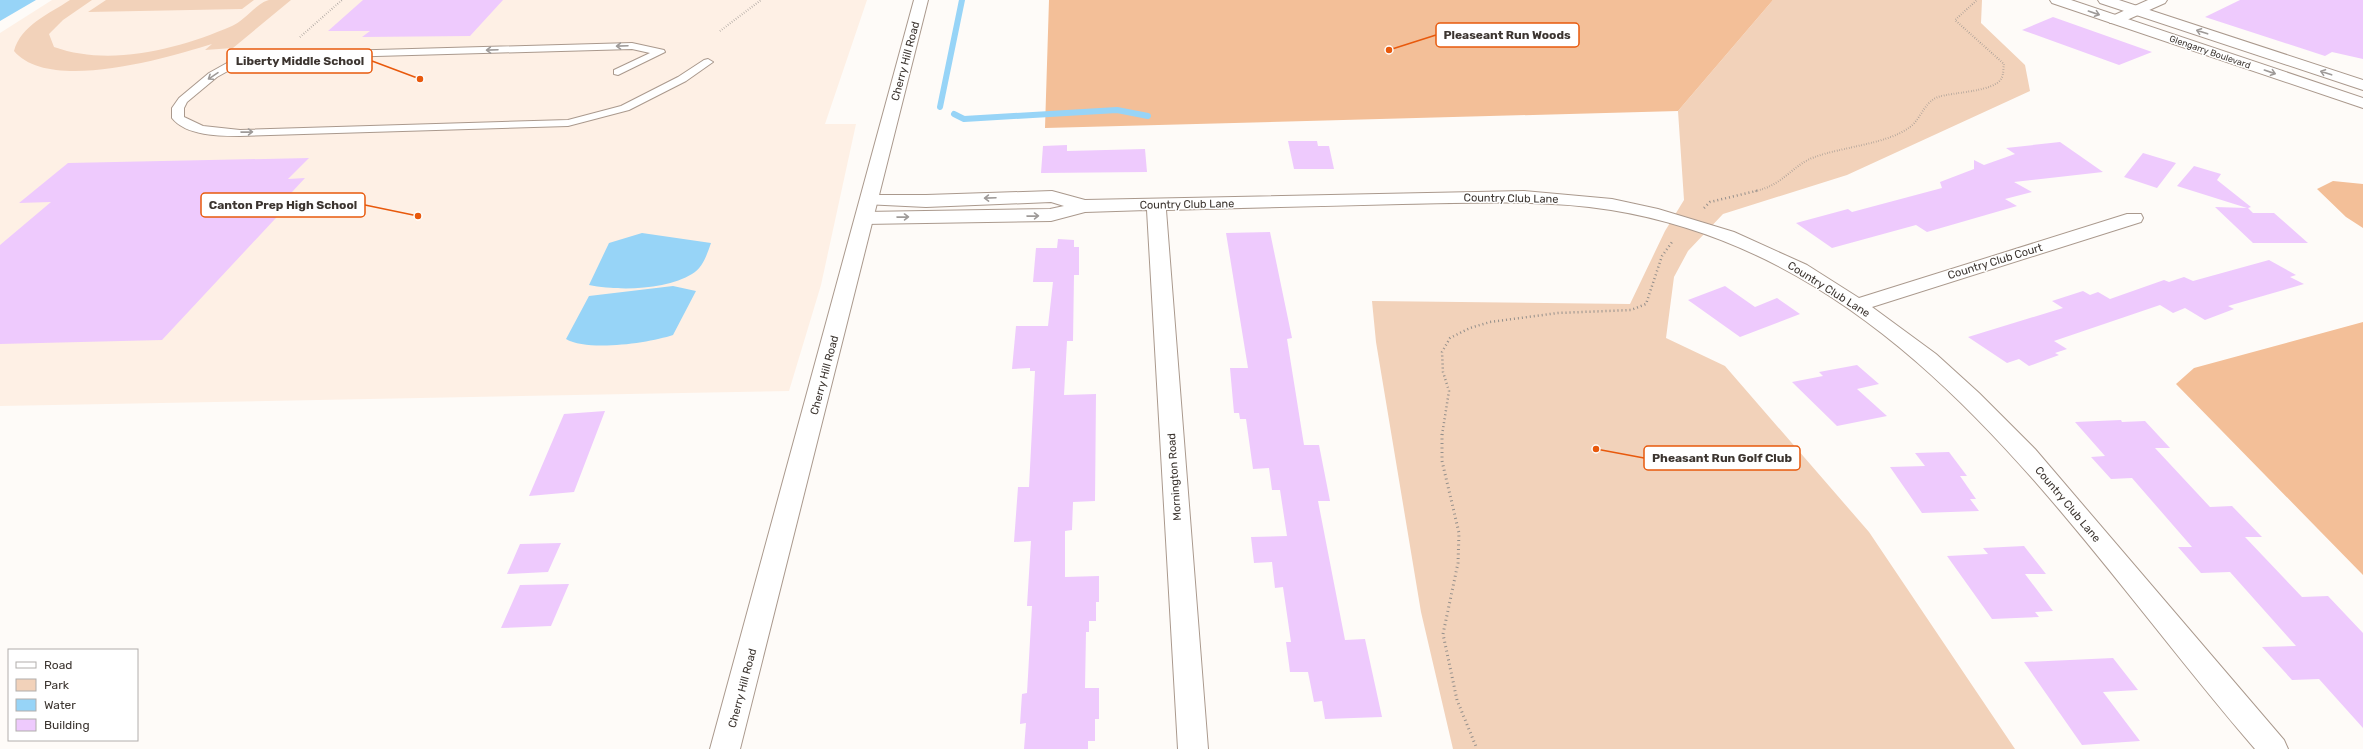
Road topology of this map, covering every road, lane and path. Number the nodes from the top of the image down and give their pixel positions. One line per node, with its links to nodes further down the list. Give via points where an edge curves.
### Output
1 (342, 0): 11 (path)
2 (761, 0): 10 (path)
3 (921, 0): 17 (street, Cherry Hill Road)
4 (1977, 0): 19 (path, via 1955,20 1996,53 2004,64 2002,78 1995,85 1937,97 1926,106 1911,127 1896,135 1813,157 1765,189 1710,202)
5 (2057, 0): 9 (street, Glengarry Boulevard, one-way to 9)
6 (2105, 0): 8 (street, Glengarry Boulevard)
7 (2160, 0): 8 (street)
8 (2136, 10): 9 (street); 14 (street, Glengarry Boulevard, one-way to 8)
9 (2116, 20): 15 (street, Glengarry Boulevard, one-way to 15)
10 (720, 31)
11 (279, 55): 12 (lane, one-way to 12, via 250,59 231,65 213,75 183,100 178,108 178,118 188,126 202,130 240,133 568,123 625,108 682,79); 13 (lane, one-way to 11, via 660,52 632,46)
12 (708, 62)
13 (618, 72)
14 (2363, 85)
15 (2363, 103)
16 (1156, 204): 17 (street, Country Club Lane, via 1084,206 1051,215); 19 (street, Country Club Lane, via 1524,196 1612,205); 22 (street, Mornington Road)
17 (867, 209): 21 (street, Cherry Hill Road)
18 (2134, 218): 20 (street, Country Club Court)
19 (1686, 223): 20 (street, Country Club Lane, via 1764,251 1800,269); 23 (path, via 1662,256 1646,304 1631,310 1558,312 1490,322 1450,338 1442,352 1443,372 1449,391 1442,436 1442,461 1459,533 1458,563 1443,634 1457,700)
20 (1856, 305): 24 (street, Country Club Lane, via 1928,359 2027,454)
21 (725, 749)
22 (1193, 749)
23 (1476, 749)
24 (2273, 749)

